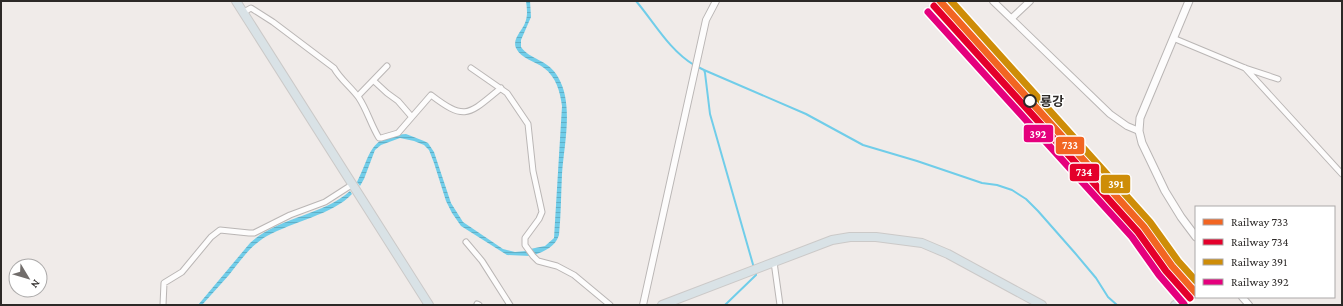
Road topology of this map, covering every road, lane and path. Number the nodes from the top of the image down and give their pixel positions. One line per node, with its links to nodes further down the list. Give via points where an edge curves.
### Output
1 (236, 1): 6 (main road)
2 (716, 1): 28 (street, via 706,20)
3 (993, 1): 7 (street)
4 (1030, 1): 7 (street)
5 (1189, 1): 8 (main road)
6 (244, 12): 15 (street, via 251,8 300,41 334,68); 19 (main road)
7 (1012, 18): 17 (street, via 1110,114 1127,126)
8 (1173, 38): 11 (street); 17 (main road, via 1140,118)
9 (387, 66): 13 (street)
10 (471, 68): 14 (street)
11 (1245, 68): 12 (street); 18 (street)
12 (1278, 79)
13 (374, 81): 15 (street); 16 (street)
14 (501, 88): 16 (street, via 474,108 462,113 444,105 431,95); 27 (street, via 525,118 529,128 531,159 542,212 525,238 525,245 538,261 557,266 574,275)
15 (358, 96): 16 (street, via 379,138 398,133)
16 (411, 116)
17 (1139, 130): 20 (main road, via 1142,143 1165,191)
18 (1342, 174)
19 (355, 188): 24 (street, via 254,233 220,230 182,272 164,283); 25 (main road)
20 (1195, 236)
21 (466, 242): 26 (street, via 482,261)
22 (774, 262): 29 (main road); 30 (street); 31 (main road, via 832,240 850,237 876,236 922,243 948,254)
23 (1195, 292): 32 (main road)
24 (164, 305)
25 (429, 305)
26 (510, 305)
27 (610, 305)
28 (643, 305)
29 (662, 305)
30 (780, 305)
31 (1042, 305)
32 (1176, 305)

